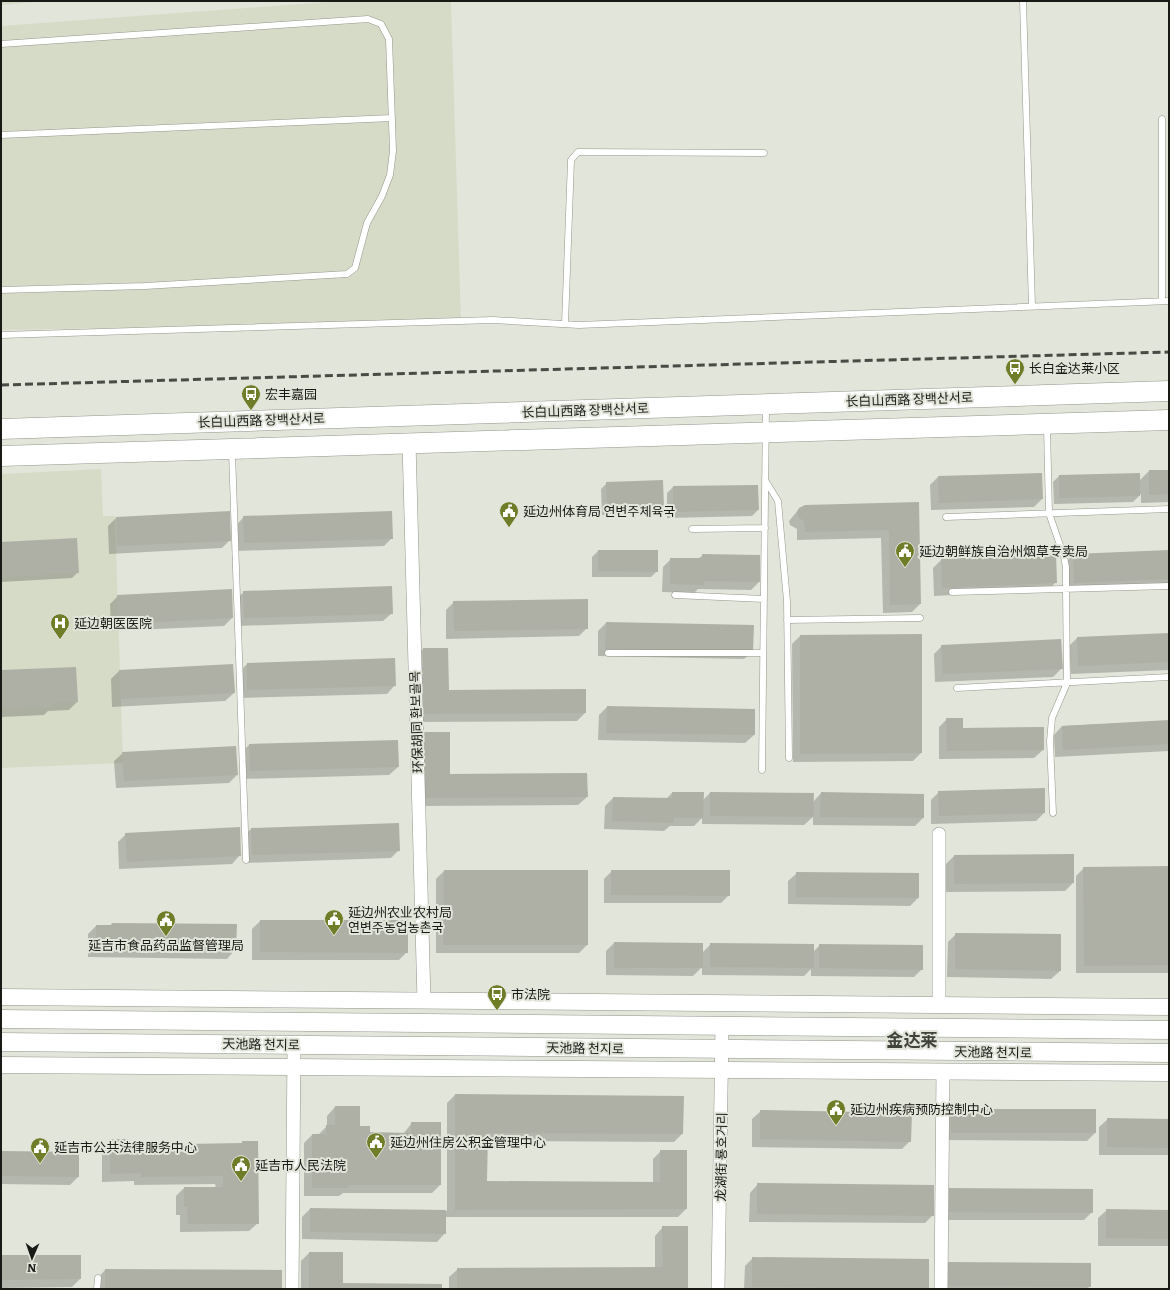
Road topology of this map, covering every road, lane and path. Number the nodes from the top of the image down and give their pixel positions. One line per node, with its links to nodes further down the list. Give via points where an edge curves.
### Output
1 (1023, 1): 9 (lane)
2 (1, 44): 3 (lane, via 368,19 381,24 389,39)
3 (392, 118): 5 (lane); 7 (lane, via 393,151 390,175 367,223 355,268 347,274 146,286)
4 (1162, 119): 8 (lane)
5 (1, 135)
6 (764, 153): 10 (lane, via 578,152 571,160)
7 (1, 290)
8 (1166, 301): 9 (lane)
9 (1032, 307): 10 (lane)
10 (564, 324): 11 (lane, via 494,320)
11 (1, 335)
12 (1169, 391): 13 (main road, 长白山西路 장백산서로)
13 (766, 404): 16 (main road, 长白山西路 장백산서로); 17 (lane)
14 (1169, 420): 15 (main road, 长白山西路 장백산서로)
15 (1047, 424): 17 (main road, 长白山西路 장백산서로); 23 (lane)
16 (1, 429)
17 (766, 432): 18 (main road, 长白山西路 장백산서로); 21 (lane)
18 (409, 442): 19 (main road, 长白山西路 장백산서로); 45 (street, 环保胡同 환보골목)
19 (232, 448): 20 (main road, 长白山西路 장백산서로); 43 (lane)
20 (1, 456)
21 (765, 480): 25 (lane); 33 (lane, via 778,502)
22 (1169, 509): 23 (lane)
23 (1049, 513): 24 (lane); 28 (lane, via 1064,557)
24 (946, 517)
25 (765, 528): 26 (lane); 31 (lane)
26 (692, 529)
27 (1169, 586): 28 (lane)
28 (1066, 589): 29 (lane); 37 (lane)
29 (952, 592)
30 (675, 596): 31 (lane)
31 (764, 599): 35 (lane)
32 (920, 618): 33 (lane)
33 (787, 620): 39 (lane)
34 (608, 653): 35 (lane)
35 (763, 653): 40 (lane)
36 (1169, 677): 37 (lane)
37 (1067, 683): 38 (lane); 41 (lane, via 1052,718)
38 (957, 688)
39 (789, 758)
40 (762, 770)
41 (1053, 812)
42 (940, 834): 46 (street)
43 (246, 860)
44 (1, 997): 45 (street)
45 (424, 1001): 46 (street)
46 (939, 1005): 47 (street)
47 (1169, 1007)
48 (1, 1019): 49 (main road, 天池路 천지로)
49 (722, 1026): 50 (main road, 天池路 천지로); 53 (street, 龙湖街 룡호거리)
50 (1169, 1030)
51 (1, 1042): 52 (main road, 天池路 천지로)
52 (294, 1045): 53 (main road, 天池路 천지로); 56 (street)
53 (722, 1049): 54 (main road, 天池路 천지로); 57 (street, 龙湖街 룡호거리)
54 (1169, 1053)
55 (1, 1065): 56 (street, 天池路 천지로)
56 (293, 1066): 57 (street, 天池路 천지로); 62 (street)
57 (722, 1070): 58 (street, 天池路 천지로); 63 (street, 龙湖街 룡호거리)
58 (943, 1071): 59 (street, 天池路 천지로); 64 (street)
59 (1169, 1073)
60 (98, 1278): 61 (lane)
61 (97, 1289)
62 (292, 1289)
63 (718, 1289)
64 (941, 1289)

